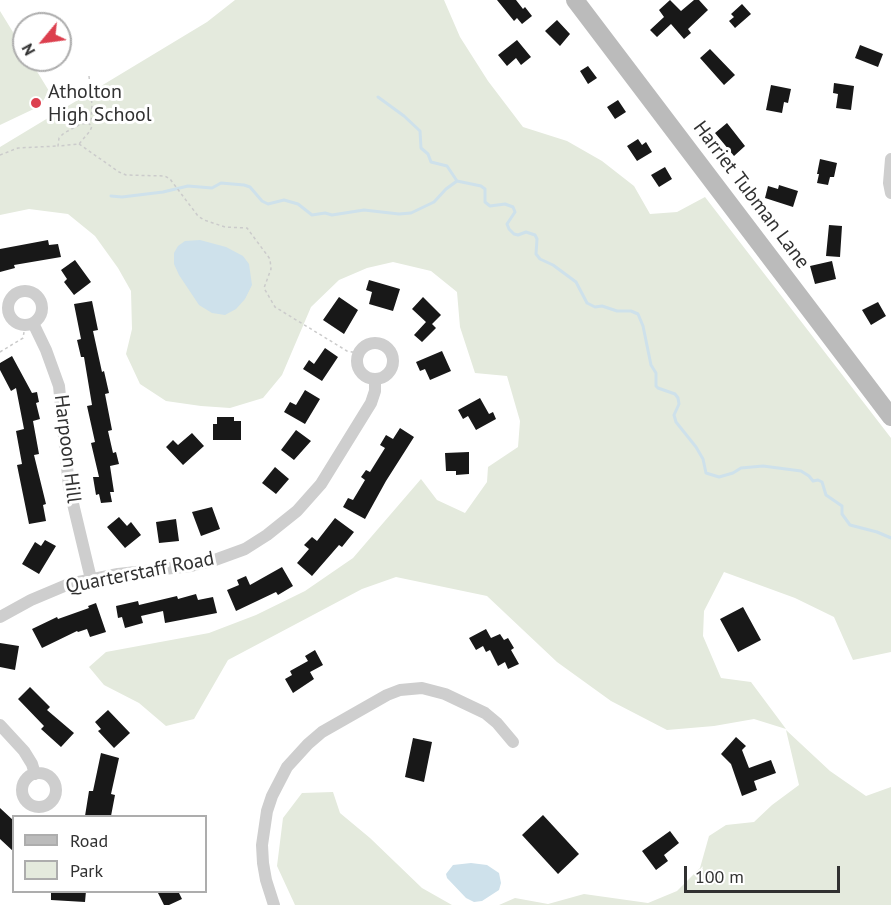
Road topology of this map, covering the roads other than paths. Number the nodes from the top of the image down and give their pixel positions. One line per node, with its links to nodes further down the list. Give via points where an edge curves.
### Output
1 (575, 0): 6 (street, Harriet Tubman Lane)
2 (891, 159): 3 (street)
3 (891, 193)
4 (29, 324): 7 (street, Harpoon Hill, via 50,359 59,386 69,488)
5 (375, 379): 5 (street, Quarterstaff Road, via 390,371 393,357 385,346 373,343 358,353 357,366 365,376); 7 (street, Quarterstaff Road, via 371,403 321,484 267,536 212,561)
6 (891, 417)
7 (91, 579): 8 (street, Quarterstaff Road, via 52,591)
8 (0, 617)
9 (0, 725): 11 (street, via 24,751)
10 (513, 742): 12 (street, via 485,713 422,688 387,695 322,732 287,766 267,811 263,863)
11 (35, 774)
12 (274, 905)

